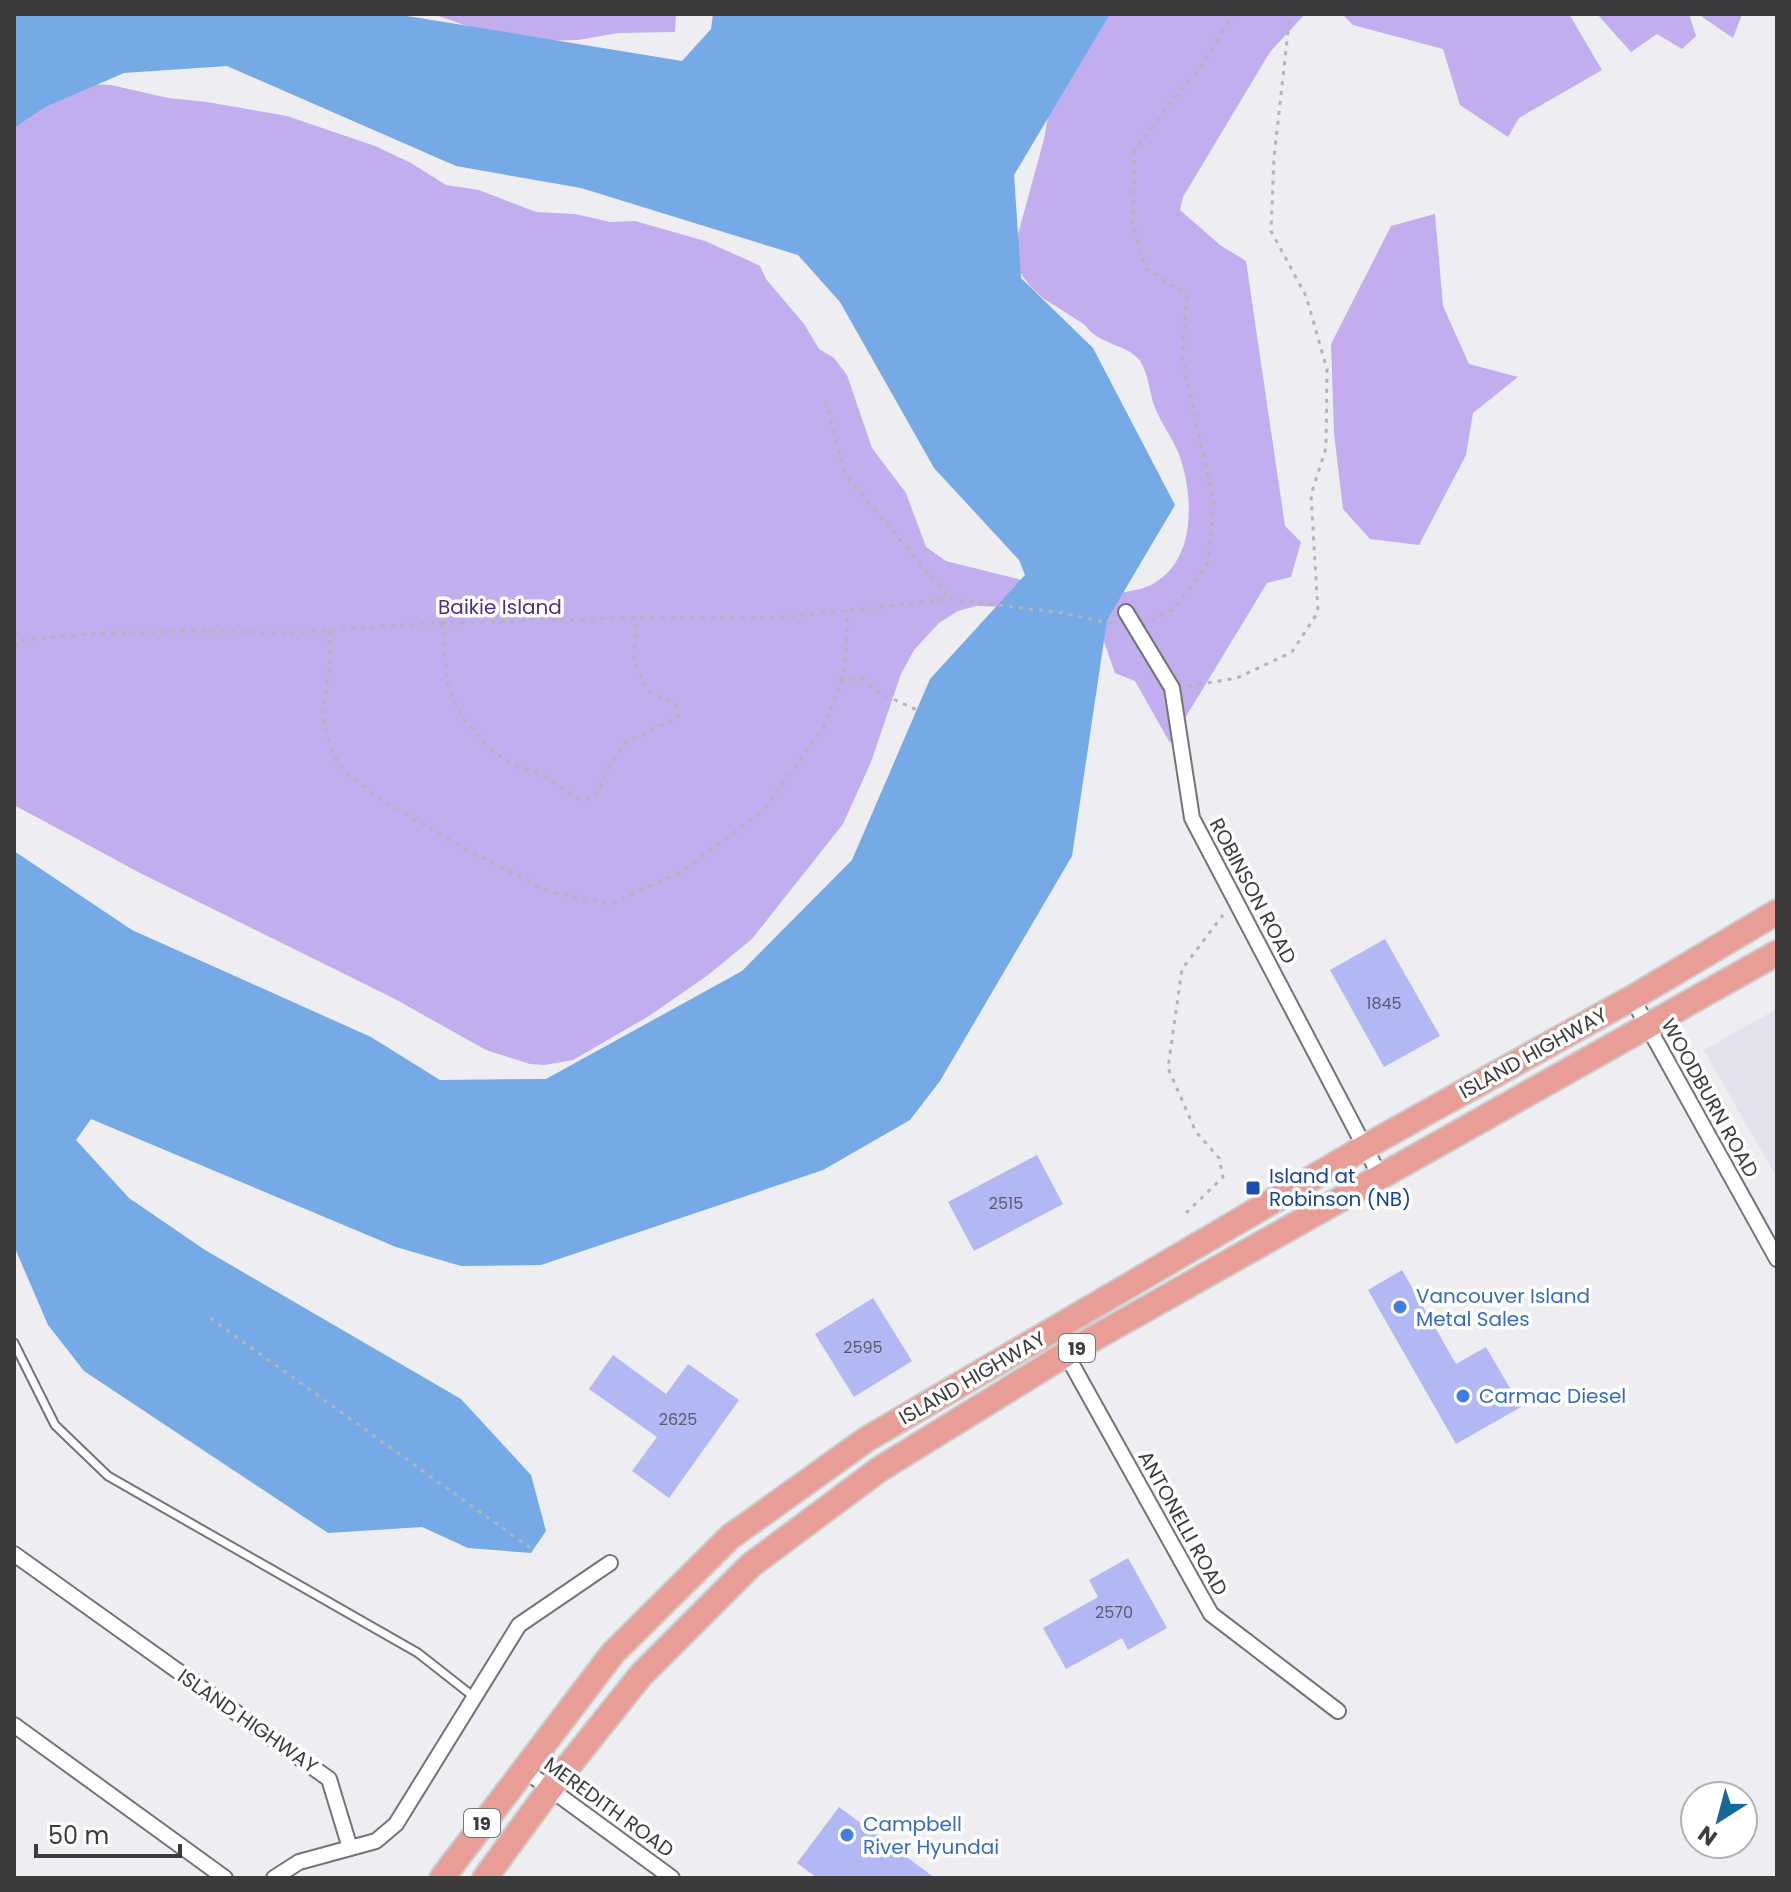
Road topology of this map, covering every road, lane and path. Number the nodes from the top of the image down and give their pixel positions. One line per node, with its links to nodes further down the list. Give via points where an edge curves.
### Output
1 (1233, 14): 9 (path, via 1202,66 1134,152 1133,223 1145,268 1187,295 1182,357 1214,504 1208,562 1174,609)
2 (1290, 14): 13 (path, via 1271,231 1306,296 1327,369 1326,448 1311,495 1318,612 1292,652 1237,678)
3 (826, 401): 4 (path, via 845,474)
4 (950, 599): 5 (path); 9 (path)
5 (847, 610): 7 (path, via 778,618); 12 (path)
6 (1126, 612): 9 (street, ROBINSON ROAD)
7 (636, 618): 8 (path); 8 (path, via 634,661 648,691 677,705 678,717 623,744 596,796 581,800 489,748 462,717 447,683)
8 (442, 623): 10 (path)
9 (1136, 628): 13 (street, ROBINSON ROAD)
10 (329, 630): 11 (path, via 88,634 22,640); 12 (path, via 322,715 332,753 346,774 463,848 550,892 611,904 680,872 761,813 823,729)
11 (14, 647)
12 (841, 682): 14 (path, via 861,678)
13 (1172, 688): 15 (street, ROBINSON ROAD, via 1192,818)
14 (917, 710)
15 (1235, 900): 20 (street, ROBINSON ROAD); 22 (path, via 1182,969 1168,1068 1196,1132 1219,1158 1223,1177)
16 (1777, 912): 18 (main road, ISLAND HIGHWAY / 19)
17 (1777, 953): 19 (main road, ISLAND HIGHWAY / 19)
18 (1632, 998): 19 (street, WOODBURN ROAD); 20 (main road, ISLAND HIGHWAY / 19)
19 (1647, 1028): 21 (main road, ISLAND HIGHWAY / 19); 23 (street, WOODBURN ROAD)
20 (1365, 1147): 21 (street, ROBINSON ROAD); 33 (main road, ISLAND HIGHWAY / 19, via 867,1439 730,1537 613,1653)
21 (1381, 1178): 26 (main road, ISLAND HIGHWAY / 19)
22 (1186, 1213)
23 (1777, 1259)
24 (210, 1318): 27 (path)
25 (14, 1343): 30 (lane, via 55,1425 108,1476 418,1653)
26 (1066, 1354): 31 (street, ANTONELLI ROAD, via 1211,1614); 34 (main road, ISLAND HIGHWAY / 19, via 880,1469 751,1565 641,1675)
27 (533, 1550)
28 (14, 1554): 35 (street, ISLAND HIGHWAY, via 329,1779)
29 (610, 1563): 30 (street, via 519,1625)
30 (474, 1697): 35 (street, via 396,1824 376,1841)
31 (1338, 1711)
32 (14, 1725): 36 (street)
33 (523, 1769): 34 (street, MEREDITH ROAD); 38 (main road, ISLAND HIGHWAY / 19)
34 (550, 1789): 39 (main road, ISLAND HIGHWAY / 19); 40 (street, MEREDITH ROAD)
35 (350, 1848): 37 (street, via 299,1862)
36 (225, 1878)
37 (274, 1878)
38 (442, 1878)
39 (485, 1878)
40 (672, 1878)

